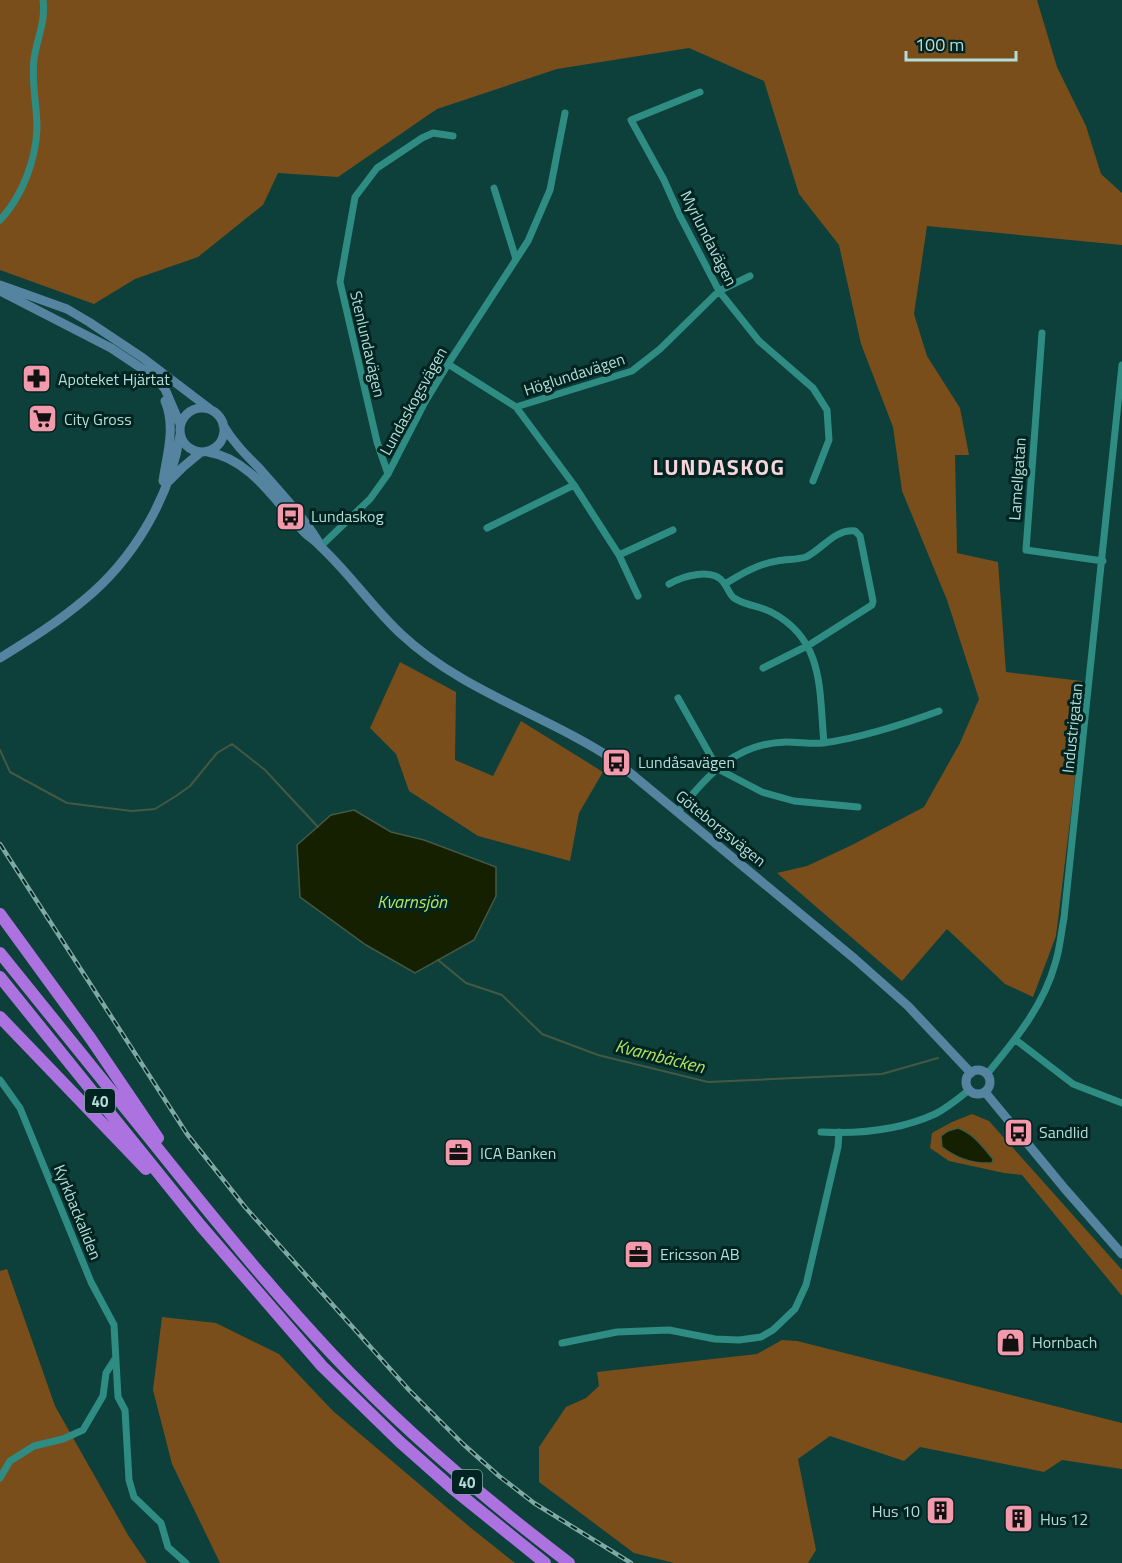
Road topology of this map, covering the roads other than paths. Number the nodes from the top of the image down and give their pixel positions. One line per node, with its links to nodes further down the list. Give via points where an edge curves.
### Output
1 (44, 0): 6 (street, via 32,78 37,128 30,166 17,198)
2 (700, 92): 11 (street, Myrlundavägen, via 631,120)
3 (564, 113): 7 (street, Lundaskogsvägen, via 550,190)
4 (453, 136): 25 (street, Stenlundavägen, via 433,133 422,138 377,168 355,197 340,282)
5 (494, 188): 7 (street)
6 (0, 220)
7 (516, 260): 16 (street, Lundaskogsvägen)
8 (750, 276): 11 (street, Höglundavägen)
9 (0, 285): 12 (street)
10 (0, 291): 13 (street)
11 (719, 291): 19 (street, Höglundavägen, via 632,371); 26 (street, Myrlundavägen, via 759,341 813,388 827,410 829,440)
12 (36, 297): 13 (street); 15 (street, via 67,309)
13 (43, 312): 15 (street, via 54,309); 18 (street)
14 (1042, 333): 34 (street, Lamellgatan, via 1026,550)
15 (107, 334): 20 (street)
16 (447, 364): 19 (street); 25 (street, Lundaskogsvägen)
17 (1122, 365): 34 (street, Industrigatan)
18 (143, 369): 21 (street, via 165,389); 29 (street, via 160,392 170,417 171,436)
19 (516, 407): 28 (street)
20 (210, 409): 21 (street, via 192,410); 22 (street)
21 (180, 424): 23 (street)
22 (223, 425): 24 (street, via 217,447); 32 (street, Göteborgsvägen)
23 (180, 435): 24 (street, via 190,449); 27 (street)
24 (205, 452): 27 (street); 32 (street, Göteborgsvägen, via 230,458 244,467)
25 (388, 474): 32 (street, Lundaskogsvägen, via 370,499)
26 (813, 481)
27 (168, 483): 29 (street)
28 (574, 485): 30 (street); 33 (street)
29 (160, 498): 39 (street, via 137,541 100,585 68,613)
30 (487, 528)
31 (673, 530): 33 (street)
32 (321, 546): 46 (street, Göteborgsvägen, via 387,620 438,663 595,747)
33 (619, 555): 37 (street)
34 (1103, 561): 51 (street, Industrigatan, via 1065,913 1045,991)
35 (669, 584): 36 (street, via 681,578 712,575)
36 (725, 584): 38 (street, via 733,598 772,612); 38 (street, via 758,566 806,556 844,532 858,532 872,605)
37 (638, 596)
38 (809, 645): 40 (street); 43 (street, via 817,669)
39 (0, 658)
40 (763, 668)
41 (678, 698): 44 (street)
42 (939, 711): 43 (street)
43 (824, 743): 44 (street, via 760,745 734,755)
44 (718, 769): 45 (street, via 762,792 794,801); 46 (street)
45 (858, 807)
46 (678, 812): 52 (street, Göteborgsvägen, via 900,998)
47 (0, 914): 60 (highway, via 91,1039)
48 (0, 953): 60 (highway, 40)
49 (0, 976): 61 (highway, 40)
50 (0, 1017): 61 (highway)
51 (1016, 1040): 53 (street, Industrigatan); 57 (street, via 1073,1084)
52 (970, 1073): 53 (street, via 979,1070); 55 (street)
53 (987, 1074): 56 (street, via 990,1083)
54 (0, 1080): 64 (street, Kyrkbackaliden, via 20,1108 91,1282 114,1325)
55 (969, 1090): 56 (street); 59 (street, via 937,1113 914,1122)
56 (985, 1092): 62 (street)
57 (1122, 1103)
58 (821, 1132): 59 (street)
59 (839, 1132): 63 (street, via 806,1285 795,1309 773,1330 761,1337 740,1340 669,1330 617,1332)
60 (193, 1192): 70 (highway, 40, via 276,1293 371,1394 461,1477)
61 (201, 1226): 69 (highway, 40, via 302,1344 362,1406 452,1488)
62 (1122, 1254)
63 (562, 1343)
64 (115, 1359): 65 (street, via 106,1373); 66 (street, Kyrkbackaliden)
65 (103, 1396): 66 (street); 67 (street, via 83,1430 34,1446 10,1461)
66 (118, 1397): 68 (street, Kyrkbackaliden, via 125,1410 129,1480 134,1497 160,1523 168,1547)
67 (0, 1478)
68 (186, 1563)
69 (545, 1563)
70 (569, 1563)

